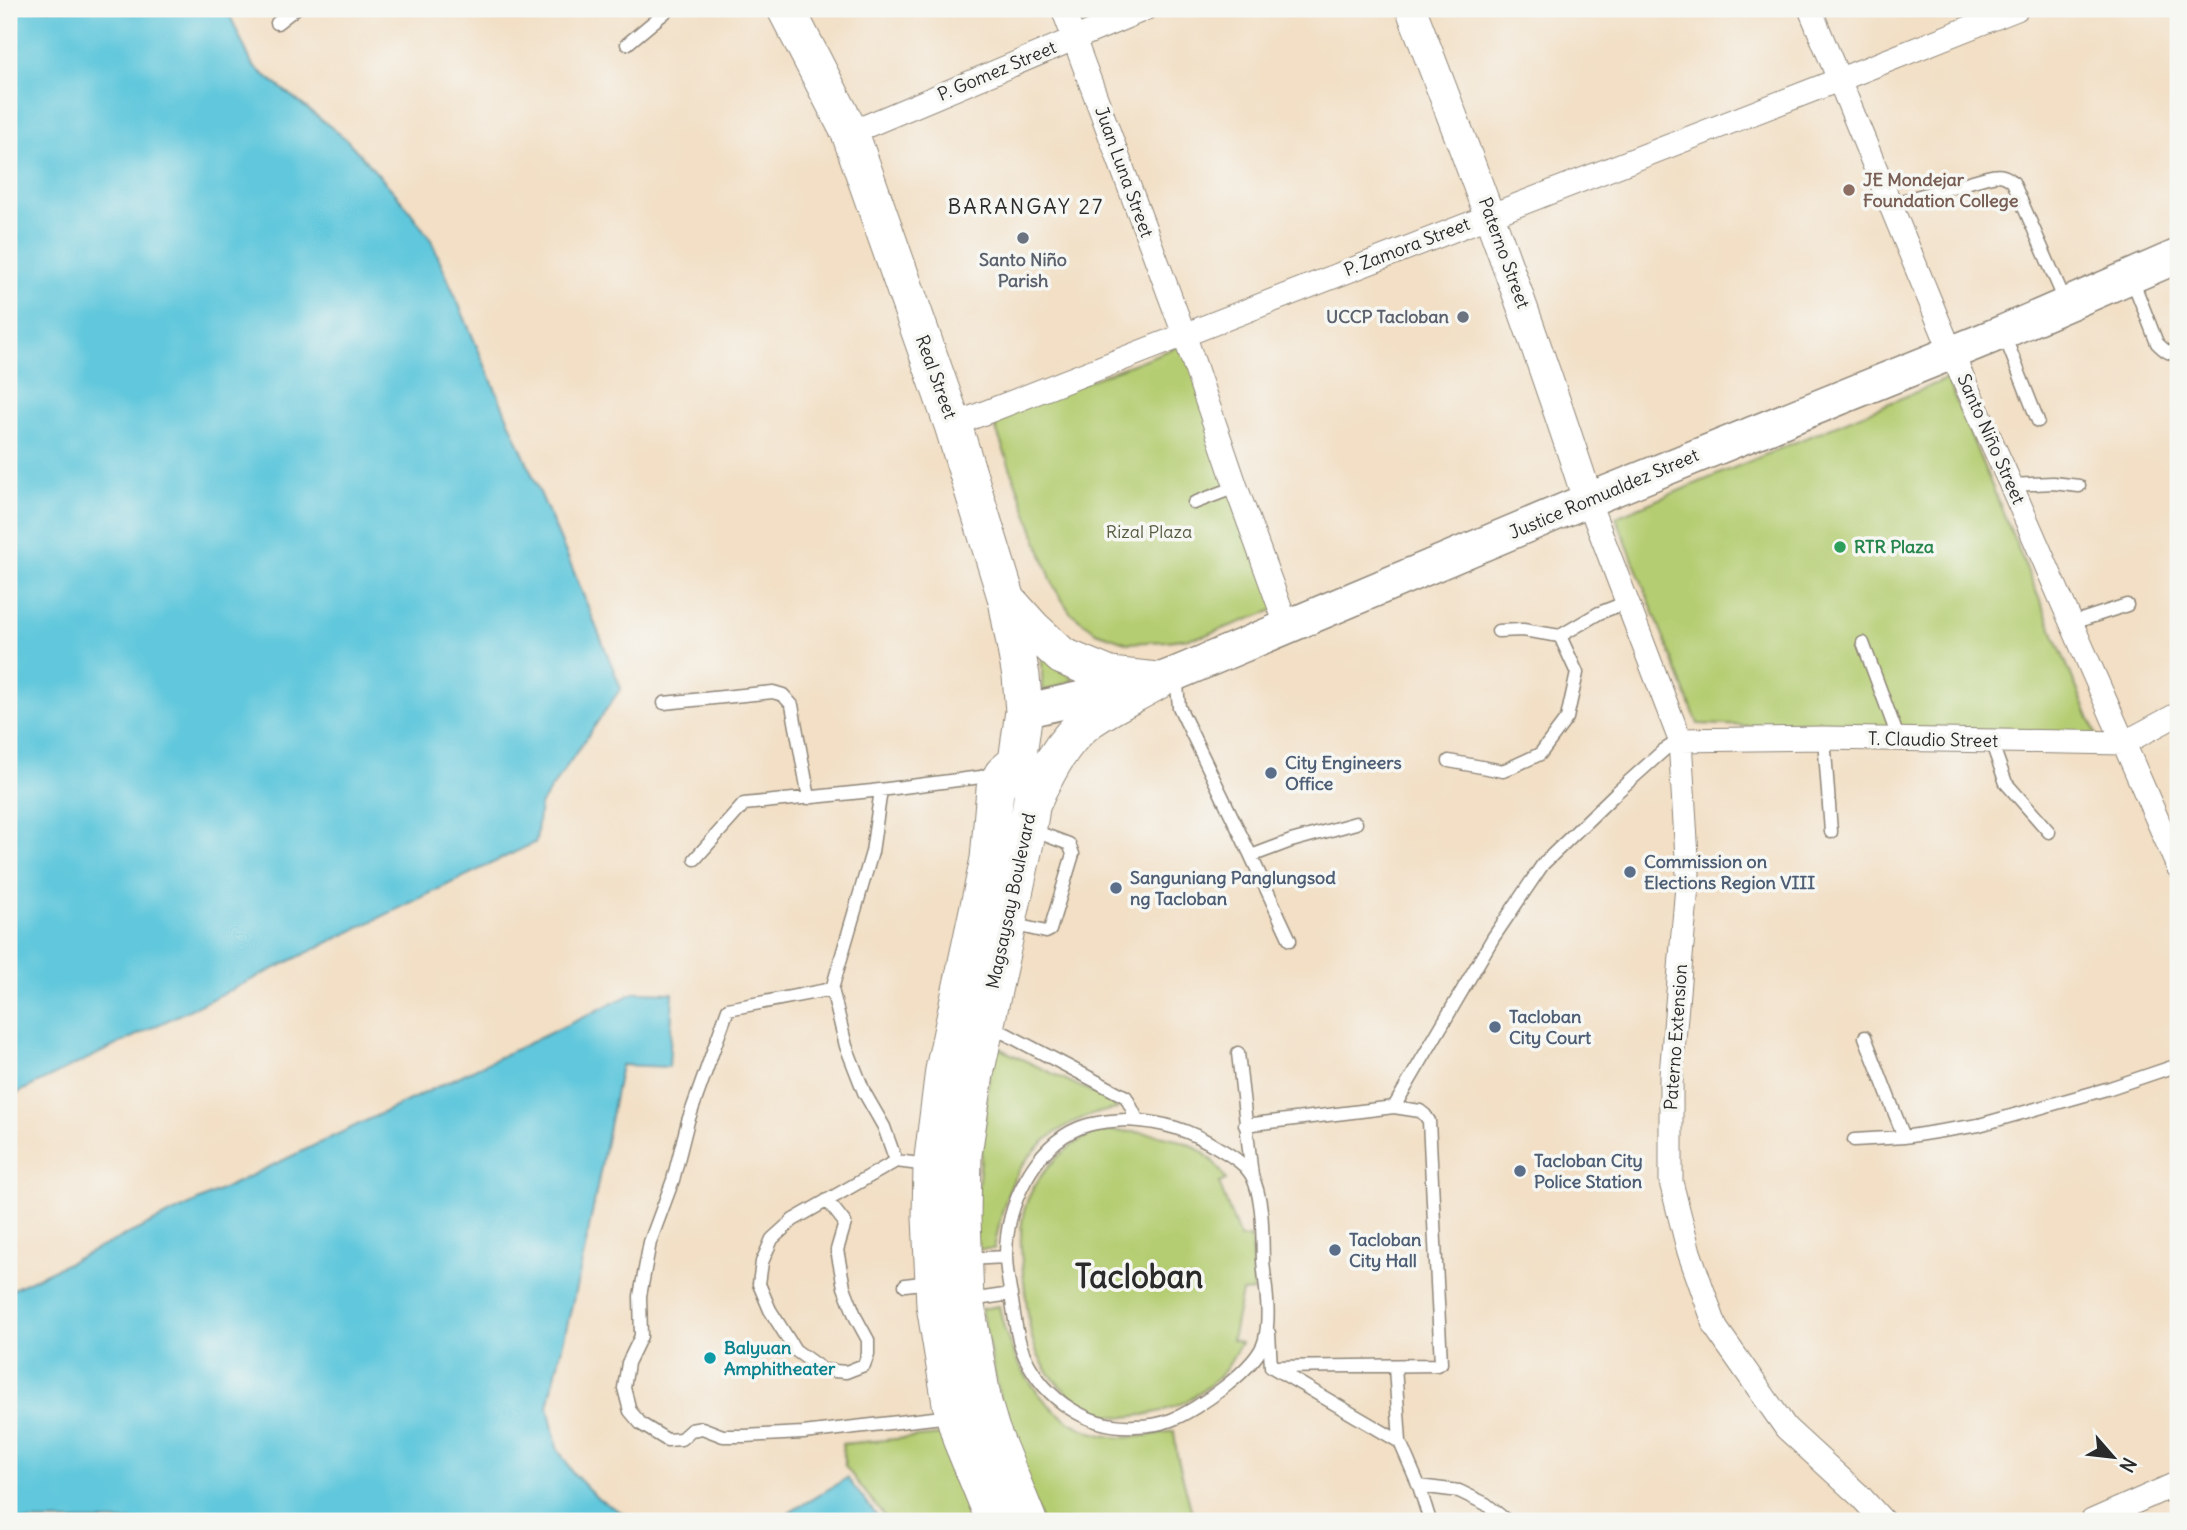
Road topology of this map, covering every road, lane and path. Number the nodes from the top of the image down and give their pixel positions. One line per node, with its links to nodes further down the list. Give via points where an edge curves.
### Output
1 (295, 9): 9 (lane)
2 (669, 9): 11 (lane)
3 (786, 9): 13 (main road, Real Street)
4 (1063, 9): 10 (street, Juan Luna Street)
5 (1145, 9): 10 (street, P. Gomez Street)
6 (1411, 9): 15 (street, Paterno Street)
7 (1810, 9): 12 (street, Santo Niño Street)
8 (2017, 9): 12 (street, P. Zamora Street)
9 (277, 23)
10 (1074, 38): 13 (street, P. Gomez Street); 20 (street, Juan Luna Street)
11 (627, 44)
12 (1841, 79): 14 (street, Santo Niño Street); 15 (street, P. Zamora Street)
13 (850, 133): 24 (main road, Real Street)
14 (1891, 204): 18 (lane, via 2005,175 2013,182); 21 (street, Santo Niño Street)
15 (1490, 215): 20 (street, P. Zamora Street); 28 (street, Paterno Street)
16 (2178, 256): 17 (main road, Justice Romualdez Street)
17 (2130, 276): 18 (main road, Justice Romualdez Street); 22 (lane, via 2157,343)
18 (2066, 304): 19 (main road, Justice Romualdez Street)
19 (2003, 332): 21 (main road, Justice Romualdez Street); 23 (lane)
20 (1184, 334): 24 (street, P. Zamora Street); 27 (street, Juan Luna Street)
21 (1951, 352): 25 (street, Santo Niño Street); 28 (main road, Justice Romualdez Street)
22 (2178, 354)
23 (2038, 421)
24 (953, 425): 30 (main road, Real Street)
25 (2011, 485): 26 (lane); 33 (street, Santo Niño Street)
26 (2079, 486)
27 (1236, 487): 29 (lane); 34 (street, Juan Luna Street)
28 (1588, 500): 31 (street, Paterno Extension); 34 (main road, Justice Romualdez Street)
29 (1194, 503)
30 (1007, 600): 38 (main road, via 1062,656 1111,676); 40 (main road, Real Street)
31 (1627, 602): 36 (lane); 43 (street, Paterno Extension)
32 (2127, 605): 33 (lane)
33 (2072, 623): 46 (street, Santo Niño Street)
34 (1287, 627): 38 (main road, Justice Romualdez Street)
35 (1498, 631): 36 (lane)
36 (1560, 636): 47 (lane, via 1577,673 1567,718 1540,754 1503,771)
37 (1863, 643): 44 (lane)
38 (1166, 678): 40 (main road, Justice Romualdez Street); 51 (main road, via 1089,720 1071,737 1048,769); 55 (lane)
39 (664, 703): 50 (lane, via 773,692 783,695 792,705)
40 (1024, 711): 48 (main road, Real Street)
41 (2178, 715): 46 (street, T. Claudio Street)
42 (1824, 738): 43 (street, T. Claudio Street); 44 (street, T. Claudio Street); 54 (lane)
43 (1680, 740): 65 (lane, via 1625,785 1543,864); 88 (street, Paterno Extension, via 1688,874 1671,1076 1671,1182 1689,1252 1716,1328 1786,1428)
44 (1899, 740): 45 (street, T. Claudio Street)
45 (1991, 741): 46 (street, T. Claudio Street); 53 (lane, via 2006,783)
46 (2124, 743): 57 (street, Santo Niño Street)
47 (1450, 761)
48 (1017, 762): 49 (lane, via 981,777); 51 (main road, Magsaysay Boulevard, via 1031,778); 58 (main road, Magsaysay Boulevard, via 995,789 989,859)
49 (881, 790): 50 (lane); 60 (lane, via 872,852)
50 (809, 798): 56 (lane, via 744,804)
51 (1029, 820): 58 (main road, Magsaysay Boulevard); 58 (lane, via 1045,835 1069,844 1073,854 1050,930)
52 (1356, 823): 55 (lane)
53 (2049, 831)
54 (1831, 832)
55 (1251, 856): 59 (lane)
56 (695, 859)
57 (2178, 867)
58 (992, 919): 61 (main road, Magsaysay Boulevard); 71 (main road, Magsaysay Boulevard, via 944,1070)
59 (1290, 940)
60 (832, 989): 70 (lane, via 846,1046); 80 (lane, via 729,1009 650,1242 640,1296 641,1336 628,1363 624,1388 630,1411 640,1424 667,1440 681,1439 702,1428 723,1436 745,1436)
61 (985, 1023): 66 (lane, via 1126,1097); 71 (main road, Magsaysay Boulevard)
62 (1865, 1037): 68 (lane)
63 (1238, 1054): 67 (lane)
64 (2178, 1065): 68 (lane, via 1979,1125)
65 (1394, 1107): 67 (lane); 79 (lane, via 1420,1111 1429,1121 1442,1358 1437,1365)
66 (1138, 1121): 72 (lane, via 1174,1126 1200,1137 1241,1163); 74 (lane, via 1077,1128 1041,1157 1020,1189 1010,1220)
67 (1245, 1125): 72 (lane)
68 (1904, 1137): 69 (lane)
69 (1854, 1140)
70 (896, 1161): 71 (lane); 73 (lane)
71 (947, 1167): 75 (main road, Magsaysay Boulevard)
72 (1252, 1177): 77 (lane, via 1259,1205)
73 (827, 1200): 73 (lane, via 772,1239 759,1284 769,1311 795,1350 823,1370 846,1372 864,1365 869,1340 844,1287 837,1250 845,1223)
74 (1006, 1257): 75 (lane); 76 (lane)
75 (939, 1282): 76 (lane); 80 (main road, Magsaysay Boulevard); 85 (main road, Magsaysay Boulevard)
76 (1011, 1294): 77 (lane, via 1018,1337 1041,1383 1084,1416 1116,1426 1168,1422 1197,1406 1248,1367 1265,1342)
77 (1268, 1320): 78 (lane)
78 (1271, 1367): 79 (lane); 81 (lane)
79 (1395, 1367): 81 (lane)
80 (954, 1415): 84 (main road, Magsaysay Boulevard)
81 (1400, 1442): 83 (lane)
82 (2178, 1483): 89 (street)
83 (1419, 1486): 86 (lane); 87 (lane, via 1459,1491)
84 (995, 1521)
85 (1028, 1521)
86 (1430, 1521)
87 (1507, 1521)
88 (1883, 1521)
89 (2092, 1521)

